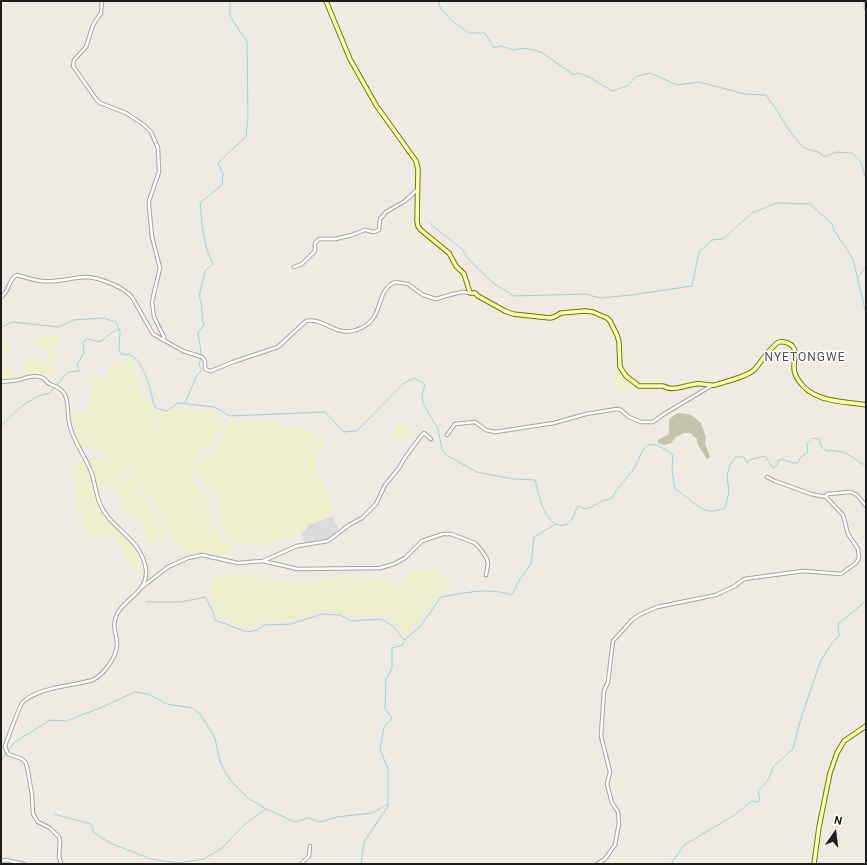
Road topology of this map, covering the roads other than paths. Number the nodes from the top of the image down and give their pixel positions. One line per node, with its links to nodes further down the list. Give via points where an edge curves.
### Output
1 (102, 1): 9 (street, via 101,13 93,25 86,47 74,60 73,66 100,103 144,125 151,132 158,148 159,172 148,206 160,268 152,302 154,317 164,337)
2 (326, 1): 5 (street, via 350,59 376,105 418,164)
3 (866, 2): 4 (street)
4 (866, 8)
5 (418, 190): 6 (street, via 386,212 380,219 379,230 365,230 352,235 319,239 315,250 302,264); 7 (street, via 418,226 449,253 464,274)
6 (294, 267)
7 (470, 293): 9 (street, via 463,292 436,299 423,295 408,284 395,282 383,294 376,317 358,330 338,331 312,320 306,321 278,347 211,372 205,368 205,360 202,357 183,351); 11 (street, via 476,293 513,314 550,318 561,313 593,312 610,321 617,335 621,370 630,381 638,386 666,388 696,384)
8 (1, 297): 9 (street, via 6,294 15,275 41,281 89,277 128,292 153,334)
9 (163, 340)
10 (1, 382): 20 (street, via 39,376 58,387 65,395 69,422 76,444 92,474 99,502 141,554 146,570)
11 (711, 386): 12 (street, via 748,374 773,345 783,342 794,348 795,374 809,392 828,400); 13 (street, via 653,422 641,422 617,409 586,414 554,424 495,432 486,430 475,422 455,424)
12 (866, 405)
13 (447, 434)
14 (431, 439): 18 (street, via 424,433 421,436 381,490 376,504 362,518 328,541 297,546)
15 (767, 476): 16 (street, via 775,481)
16 (826, 497): 17 (street, via 827,494 851,492); 27 (street, via 843,516 848,534 858,551 859,558 856,563 841,574 803,571 744,579 736,586 716,595 657,607 640,615 613,641 608,682 604,691 601,736 610,772 607,784 618,812 619,823 615,846 605,859)
17 (866, 506)
18 (263, 561): 19 (street, via 298,569 380,568 405,558 422,540 451,534 475,543 482,551 488,564); 20 (street, via 238,563 202,555 188,558 168,567)
19 (486, 576)
20 (142, 587): 25 (street, via 118,613 113,625 117,644 110,664 104,671 93,680 44,691 21,703 6,743 8,754 22,759 26,764 33,814 38,822 50,828 59,837)
21 (866, 726): 28 (street, via 844,741 837,753 830,773)
22 (310, 846): 26 (street, via 309,856)
23 (1, 861): 24 (street)
24 (24, 864)
25 (61, 864)
26 (301, 864)
27 (597, 864)
28 (814, 864)

